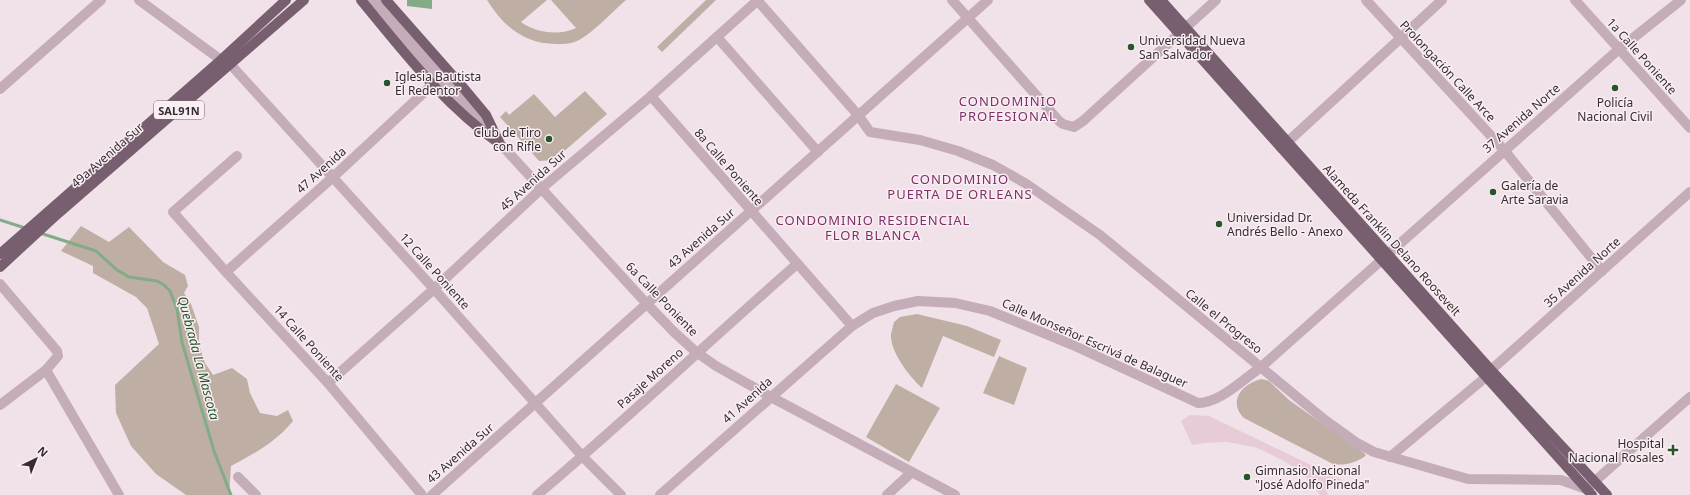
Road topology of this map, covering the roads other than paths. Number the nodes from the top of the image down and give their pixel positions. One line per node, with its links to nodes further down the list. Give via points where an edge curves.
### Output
1 (101, 0): 26 (street)
2 (139, 0): 24 (street, 12 Calle Poniente)
3 (286, 0): 24 (main road, 49a Avenida Sur / SAL91N)
4 (304, 0): 24 (main road, 49a Avenida Sur / SAL91N)
5 (361, 0): 25 (main road)
6 (368, 0): 27 (street, 6a Calle Poniente)
7 (378, 0): 27 (street, 6a Calle Poniente)
8 (386, 0): 31 (main road, via 486,115)
9 (758, 0): 21 (street, 45 Avenida Sur); 29 (street)
10 (952, 0): 19 (street)
11 (988, 0): 19 (street, 43 Avenida Sur)
12 (1149, 0): 20 (main road, Alameda Franklin Delano Roosevelt)
13 (1161, 0): 20 (main road, Alameda Franklin Delano Roosevelt)
14 (1216, 0): 20 (street)
15 (1366, 0): 22 (street, Prolongación Calle Arce)
16 (1442, 0): 22 (street)
17 (1575, 0): 23 (street, 1a Calle Poniente)
18 (1681, 0): 23 (street, 37 Avenida Norte)
19 (968, 18): 20 (street, via 1063,124 1074,127 1083,122); 29 (street, 43 Avenida Sur)
20 (1182, 31): 32 (main road, Alameda Franklin Delano Roosevelt)
21 (717, 37): 28 (street, 45 Avenida Sur); 34 (street)
22 (1400, 38): 32 (street); 33 (street, Prolongación Calle Arce)
23 (1618, 50): 30 (street, 1a Calle Poniente); 33 (street, 37 Avenida Norte)
24 (226, 63): 36 (street, 12 Calle Poniente); 40 (main road, 49a Avenida Sur / SAL91N)
25 (432, 85): 31 (main road, via 475,125); 36 (street, 47 Avenida)
26 (0, 89)
27 (453, 92): 31 (street, 6a Calle Poniente)
28 (651, 96): 37 (street, 45 Avenida Sur); 39 (street, 8a Calle Poniente)
29 (858, 115): 34 (street, 43 Avenida Sur); 52 (street, Calle el Progreso, via 870,132 920,140 958,151 993,165 1025,183 1100,235)
30 (1690, 128)
31 (500, 144): 37 (street, 6a Calle Poniente)
32 (1284, 145): 42 (main road, Alameda Franklin Delano Roosevelt)
33 (1504, 150): 42 (street, 37 Avenida Norte); 46 (street, Prolongación Calle Arce)
34 (818, 152): 39 (street, 43 Avenida Sur)
35 (237, 156): 45 (street, 14 Calle Poniente, via 173,212)
36 (332, 178): 45 (street, 47 Avenida); 48 (street, 12 Calle Poniente)
37 (542, 188): 48 (street, 45 Avenida Sur); 49 (street, 6a Calle Poniente)
38 (1690, 192): 46 (street, 35 Avenida Norte)
39 (751, 212): 43 (street, 8a Calle Poniente); 49 (street, 43 Avenida Sur)
40 (49, 217): 41 (main road, 49a Avenida Sur / SAL91N); 44 (main road, 49a Avenida Sur / SAL91N, via 36,234)
41 (0, 254)
42 (1385, 258): 52 (street, 37 Avenida Norte); 54 (main road, Alameda Franklin Delano Roosevelt)
43 (797, 264): 50 (street, 8a Calle Poniente); 51 (street, Pasaje Moreno)
44 (0, 267)
45 (226, 272): 55 (street, 14 Calle Poniente)
46 (1602, 272): 54 (street, 35 Avenida Norte)
47 (0, 284): 53 (street, via 57,351 58,356)
48 (434, 289): 55 (street, 45 Avenida Sur); 59 (street, 12 Calle Poniente)
49 (646, 303): 51 (street, 6a Calle Poniente); 59 (street, 43 Avenida Sur)
50 (852, 326): 56 (street, 41 Avenida); 58 (street, Calle Monseñor Escrivá de Balaguer, via 873,313 894,306 918,301 955,303 990,311 1073,345)
51 (696, 352): 56 (street, 6a Calle Poniente); 61 (street, Pasaje Moreno)
52 (1260, 368): 58 (street, 37 Avenida Norte, via 1221,396 1206,403); 62 (street, Calle el Progreso, via 1357,442 1374,452)
53 (46, 370): 60 (street); 67 (street)
54 (1488, 374): 62 (street, 35 Avenida Norte); 65 (main road, Alameda Franklin Delano Roosevelt); 66 (main road, Alameda Franklin Delano Roosevelt)
55 (328, 382): 69 (street, 14 Calle Poniente)
56 (770, 396): 63 (street, 6a Calle Poniente); 73 (street, 41 Avenida)
57 (1690, 397): 65 (street)
58 (1198, 403)
59 (536, 404): 61 (street, 12 Calle Poniente); 70 (street, 43 Avenida Sur)
60 (0, 405)
61 (583, 457): 71 (street, Pasaje Moreno); 72 (street, 12 Calle Poniente)
62 (1390, 457): 66 (street, Calle el Progreso, via 1468,479 1561,480)
63 (912, 472): 74 (street); 75 (street, 6a Calle Poniente)
64 (238, 477): 68 (street)
65 (1594, 481): 66 (street); 76 (main road, Alameda Franklin Delano Roosevelt)
66 (1589, 492)
67 (119, 495)
68 (256, 495)
69 (422, 495)
70 (432, 495)
71 (538, 495)
72 (621, 495)
73 (660, 495)
74 (887, 495)
75 (955, 495)
76 (1607, 495)

